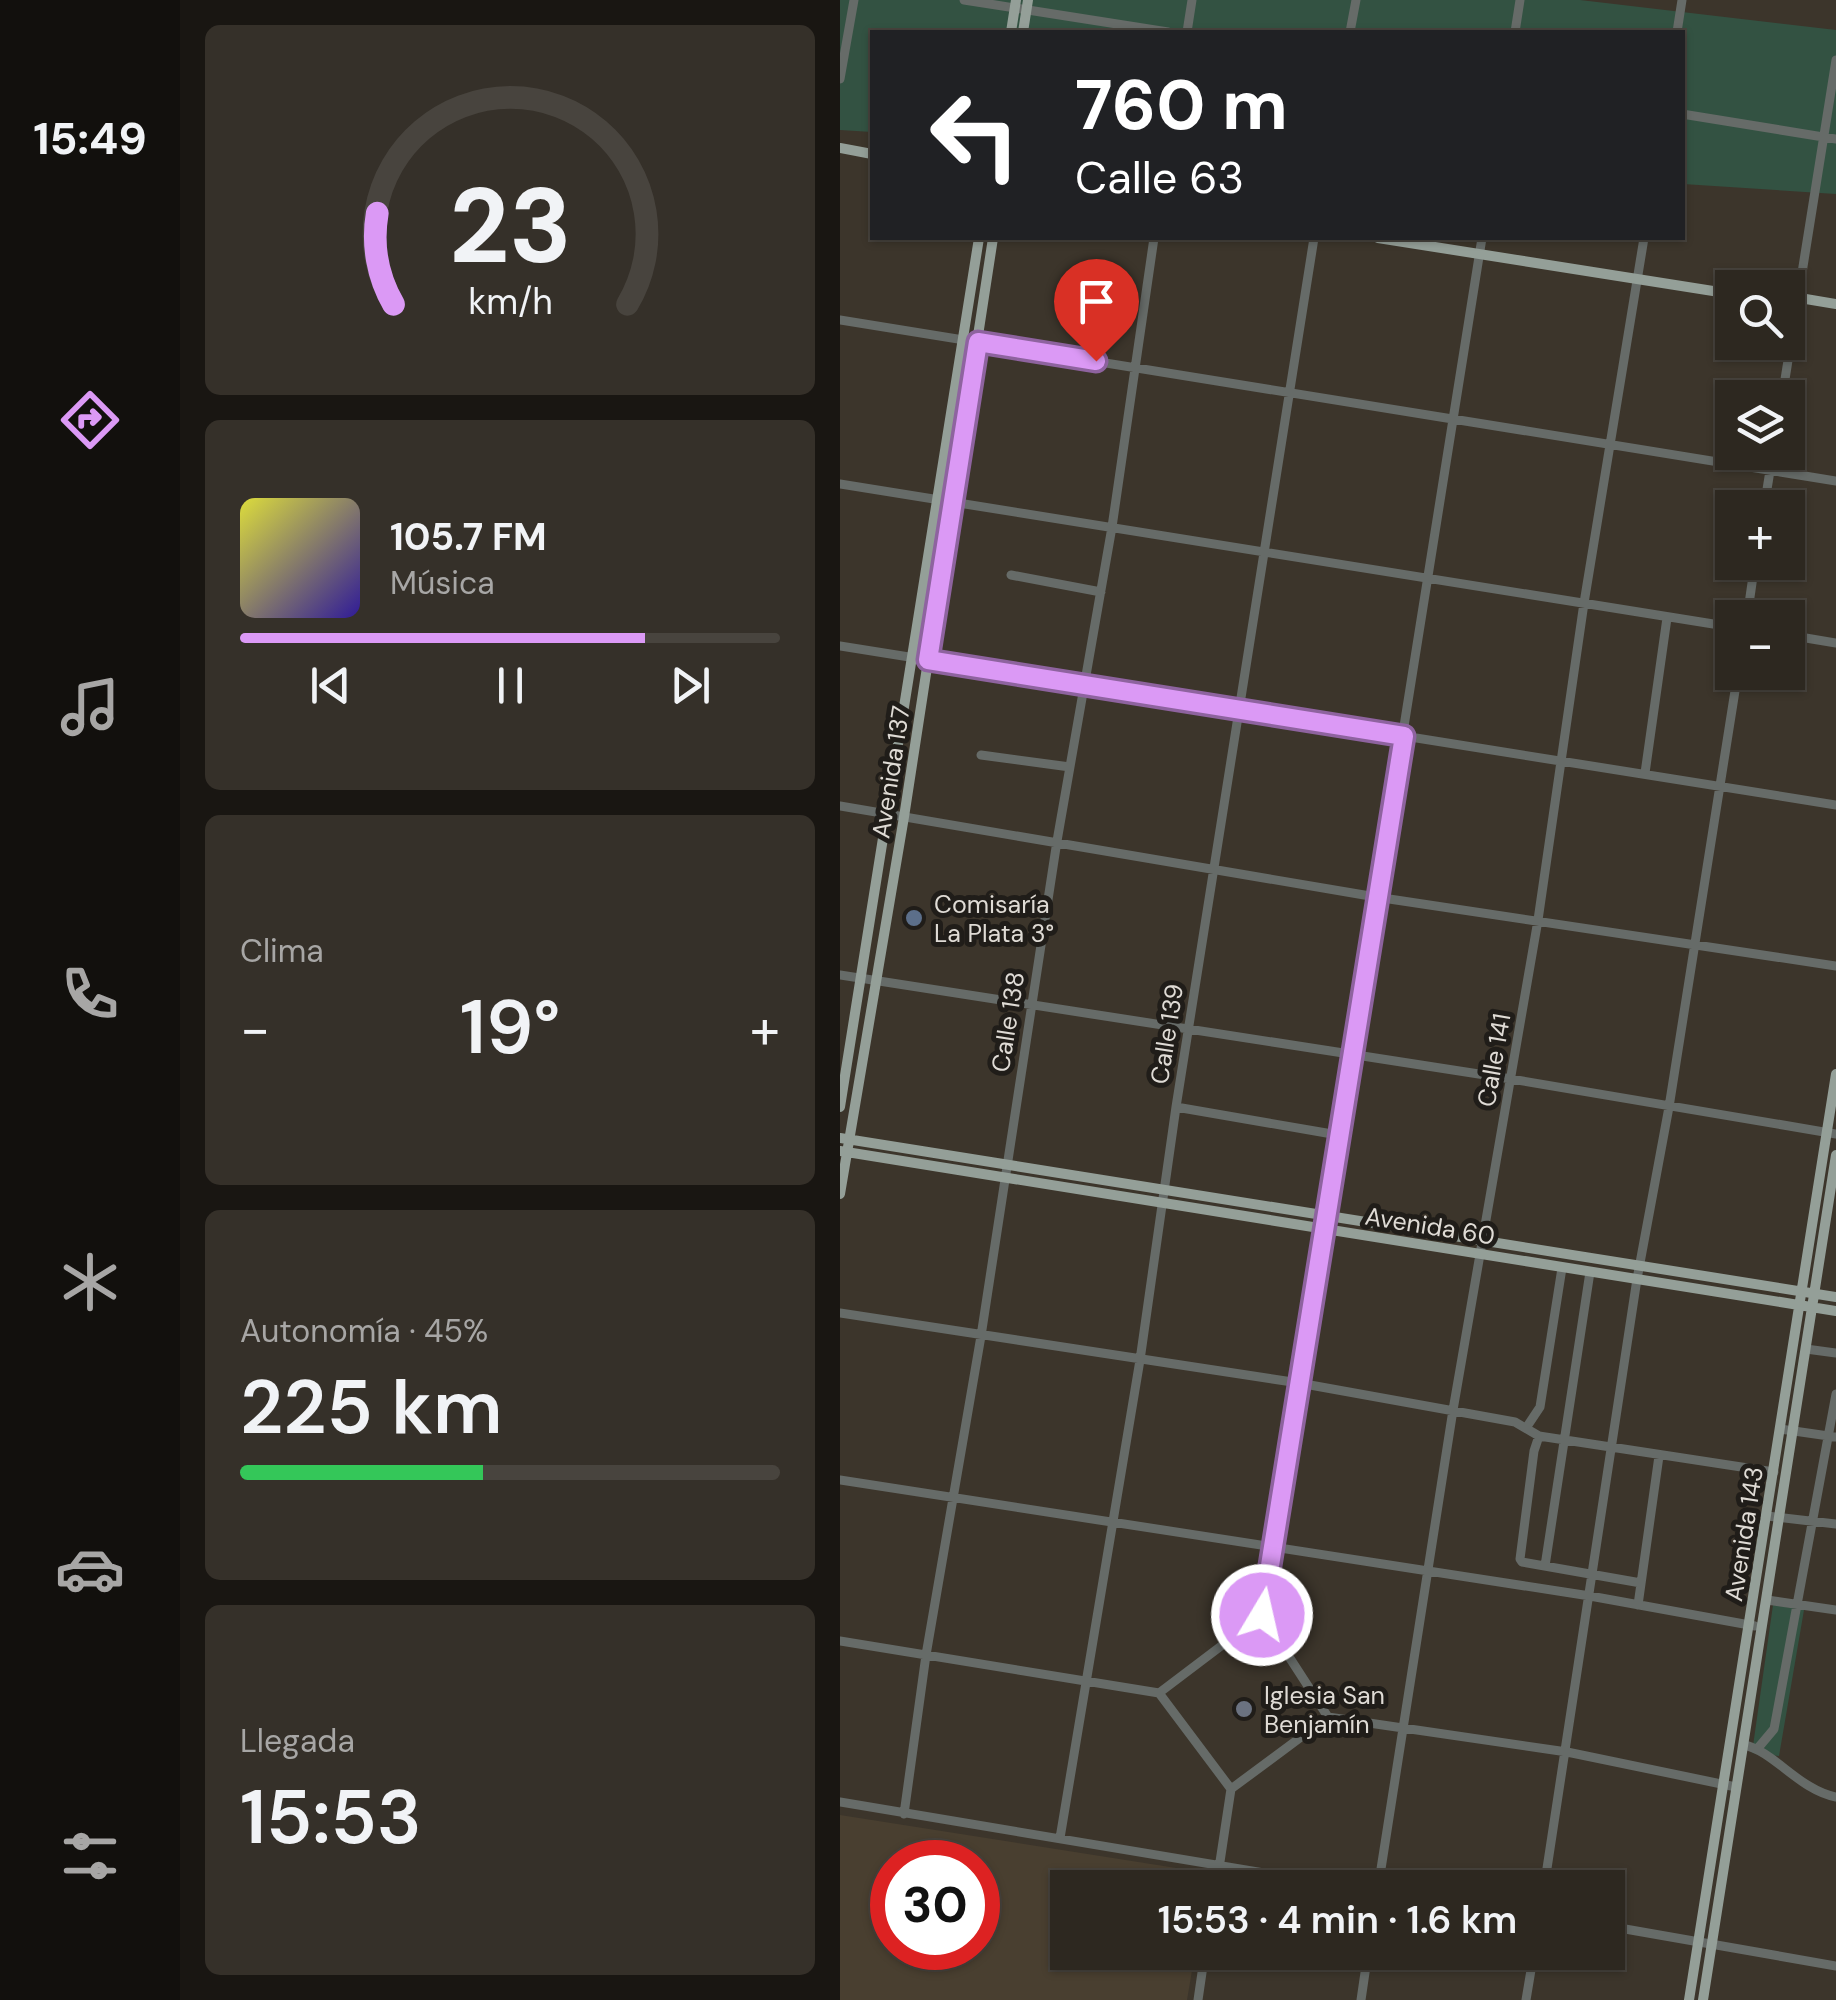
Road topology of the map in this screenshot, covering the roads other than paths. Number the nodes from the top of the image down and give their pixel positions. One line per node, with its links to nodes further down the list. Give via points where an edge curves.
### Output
1 (854, 0): 16 (street)
2 (964, 0): 7 (street)
3 (1192, 0): 11 (street)
4 (1356, 0): 12 (street)
5 (1520, 0): 13 (street)
6 (1682, 0): 14 (street)
7 (1021, 4): 8 (main road); 9 (main road); 10 (street)
8 (1012, 30)
9 (1023, 30)
10 (1158, 30)
11 (1186, 30)
12 (1350, 30)
13 (1515, 30)
14 (1676, 30)
15 (1836, 60): 18 (street)
16 (840, 80)
17 (1685, 114): 18 (street)
18 (1824, 137): 19 (street); 30 (street)
19 (1836, 138)
20 (840, 148): 21 (main road)
21 (870, 154)
22 (979, 240): 36 (main road, Avenida 137)
23 (993, 240): 37 (main road, Avenida 137)
24 (1154, 240): 38 (street, Calle 138)
25 (1314, 240): 39 (street, Calle 139)
26 (1404, 240): 29 (main road)
27 (1434, 240): 29 (main road)
28 (1644, 240): 31 (street, Calle 141)
29 (1480, 246): 31 (main road); 40 (street)
30 (1798, 270)
31 (1638, 276): 32 (main road); 41 (street, Calle 141)
32 (1715, 288)
33 (1805, 302): 34 (main road)
34 (1836, 307)
35 (840, 320): 36 (street)
36 (962, 340): 37 (street); 47 (main road, Avenida 137)
37 (978, 342): 38 (street); 48 (main road, Avenida 137)
38 (1136, 367): 39 (street); 49 (street, Calle 138)
39 (1290, 390): 40 (street); 50 (street, Calle 139)
40 (1452, 419): 41 (street); 52 (street)
41 (1610, 444): 42 (street); 54 (street, Calle 141)
42 (1715, 461)
43 (1770, 470): 44 (street); 46 (street)
44 (1836, 481)
45 (840, 484): 47 (street)
46 (1767, 490)
47 (937, 497): 48 (street); 60 (main road, Avenida 137)
48 (954, 500): 49 (street); 61 (main road, Avenida 137)
49 (1112, 527): 50 (street); 53 (street, Calle 138)
50 (1264, 551): 52 (street); 64 (street, Calle 139)
51 (1011, 574): 53 (street)
52 (1428, 577): 54 (street); 65 (street)
53 (1102, 592): 62 (street, Calle 138)
54 (1584, 604): 55 (street); 67 (street, Calle 141)
55 (1667, 618): 56 (street); 69 (street)
56 (1715, 625)
57 (1805, 638): 58 (street)
58 (1836, 643)
59 (840, 646): 60 (street)
60 (912, 657): 61 (street); 73 (main road, Avenida 137)
61 (928, 660): 62 (street); 74 (main road, Avenida 137)
62 (1084, 684): 64 (street); 68 (street, Calle 138)
63 (1735, 690): 70 (street)
64 (1241, 710): 65 (street); 76 (street, Calle 139)
65 (1404, 736): 67 (street); 77 (street)
66 (980, 755): 68 (street)
67 (1563, 759): 69 (street); 78 (street, Calle 141)
68 (1070, 766): 75 (street, Calle 138)
69 (1645, 773): 70 (street)
70 (1720, 786): 71 (street); 79 (street)
71 (1836, 805)
72 (840, 806): 73 (street)
73 (886, 814): 74 (street); 82 (main road, Avenida 137)
74 (904, 817): 75 (street); 83 (main road, Avenida 137)
75 (1057, 841): 76 (street); 84 (street, Calle 138)
76 (1214, 868): 77 (street); 85 (street, Calle 139)
77 (1376, 897): 78 (street); 86 (street)
78 (1538, 920): 79 (street); 88 (street, Calle 141)
79 (1695, 943): 80 (street); 90 (street)
80 (1836, 966)
81 (840, 975): 82 (street)
82 (860, 978): 83 (street); 89 (main road, Avenida 137)
83 (877, 980): 84 (street); 94 (main road, Avenida 137)
84 (1031, 1005): 85 (street); 96 (street, Calle 138)
85 (1188, 1030): 86 (street); 91 (street, Calle 139)
86 (1351, 1056): 88 (street); 93 (street)
87 (1836, 1074): 92 (main road, Avenida 143)
88 (1511, 1079): 90 (street); 102 (street, Calle 141)
89 (840, 1106)
90 (1669, 1106): 92 (street); 104 (street)
91 (1176, 1107): 93 (street); 99 (street, Calle 139)
92 (1831, 1133): 108 (main road, Avenida 143)
93 (1338, 1135): 100 (street)
94 (844, 1145): 96 (main road, Avenida 60); 97 (main road, Avenida 60); 98 (main road, Avenida 137)
95 (1836, 1155): 108 (main road, Avenida 143)
96 (1007, 1163): 97 (street, Calle 138); 99 (main road, Avenida 60)
97 (1004, 1178): 99 (main road, Avenida 60); 113 (street, Calle 138)
98 (840, 1194)
99 (1163, 1196): 100 (main road, Avenida 60); 101 (main road, Avenida 60); 116 (street, Calle 139)
100 (1327, 1215): 101 (street); 102 (main road, Avenida 60)
101 (1324, 1229): 103 (main road, Avenida 60); 117 (street)
102 (1484, 1240): 103 (street, Calle 141); 104 (main road, Avenida 60)
103 (1482, 1254): 105 (main road, Avenida 60); 119 (street, Calle 141)
104 (1641, 1267): 107 (street); 108 (main road, Avenida 60)
105 (1562, 1268): 106 (main road, Avenida 60); 120 (street, via 1540,1407)
106 (1590, 1272): 107 (main road, Avenida 60); 125 (street)
107 (1636, 1280): 110 (main road, Avenida 60); 126 (street)
108 (1809, 1292): 109 (main road, Avenida 60); 110 (main road, Avenida 143)
109 (1836, 1297)
110 (1806, 1306): 111 (main road, Avenida 60); 114 (main road, Avenida 143); 121 (main road, Avenida 143)
111 (1836, 1311)
112 (840, 1313): 113 (street)
113 (980, 1336): 116 (street); 130 (street, Calle 138)
114 (1806, 1349): 115 (street); 122 (main road, Avenida 143)
115 (1836, 1353)
116 (1140, 1360): 117 (street); 134 (street, Calle 139)
117 (1299, 1383): 119 (street); 136 (street)
118 (1836, 1394): 124 (street)
119 (1453, 1410): 120 (street); 138 (street, Calle 141)
120 (1526, 1428): 123 (street)
121 (1780, 1429): 122 (street); 128 (main road, Avenida 143)
122 (1793, 1431): 124 (street); 132 (main road, Avenida 143)
123 (1539, 1436): 125 (street); 137 (street, via 1520,1559)
124 (1832, 1436): 133 (street)
125 (1563, 1439): 126 (street); 137 (street)
126 (1612, 1446): 127 (street); 139 (street)
127 (1659, 1456): 128 (street); 140 (street)
128 (1774, 1472): 131 (main road, Avenida 143)
129 (840, 1480): 130 (street)
130 (952, 1497): 134 (street); 149 (street, Calle 138)
131 (1767, 1516): 132 (street); 147 (main road, Avenida 143)
132 (1780, 1516): 133 (street); 142 (main road, Avenida 143)
133 (1813, 1521): 135 (street); 143 (street)
134 (1114, 1523): 136 (street); 150 (street, Calle 139)
135 (1836, 1524)
136 (1273, 1547): 138 (street); 146 (street)
137 (1545, 1566): 139 (street)
138 (1428, 1571): 141 (street); 153 (street, Calle 141)
139 (1593, 1574): 140 (street); 141 (street)
140 (1641, 1583): 144 (street)
141 (1590, 1596): 144 (street); 156 (street)
142 (1767, 1600): 143 (street); 147 (main road, Avenida 143)
143 (1798, 1604): 145 (street); 155 (street, via 1774,1729)
144 (1638, 1605): 147 (street)
145 (1836, 1610)
146 (1262, 1615): 151 (street); 152 (street)
147 (1756, 1626): 154 (main road, Avenida 143); 157 (main road, Avenida 143)
148 (840, 1641): 149 (street)
149 (926, 1655): 150 (street); 161 (street, Calle 138)
150 (1087, 1683): 151 (street); 162 (street, Calle 139)
151 (1159, 1694): 158 (street)
152 (1328, 1717): 153 (street); 158 (street)
153 (1403, 1726): 156 (street); 166 (street, Calle 141)
154 (1744, 1745): 155 (street); 157 (main road, Avenida 143)
155 (1758, 1748): 159 (street, via 1815,1790)
156 (1567, 1752): 157 (street); 167 (street)
157 (1730, 1786): 169 (main road, Avenida 143); 170 (main road, Avenida 143)
158 (1230, 1789): 163 (street)
159 (1836, 1797)
160 (840, 1802): 161 (street)
161 (904, 1814): 162 (street)
162 (1060, 1838): 163 (street)
163 (1219, 1865): 164 (street); 165 (street)
164 (1218, 1870)
165 (1248, 1870)
166 (1381, 1870)
167 (1547, 1870)
168 (1625, 1929): 169 (street)
169 (1698, 1941): 170 (street); 178 (main road, Avenida 143)
170 (1712, 1944): 171 (street); 179 (main road, Avenida 143)
171 (1836, 1966)
172 (1202, 1970): 175 (street)
173 (1365, 1970): 176 (street)
174 (1531, 1970): 177 (street)
175 (1198, 2000)
176 (1361, 2000)
177 (1526, 2000)
178 (1689, 2000)
179 (1704, 2000)

